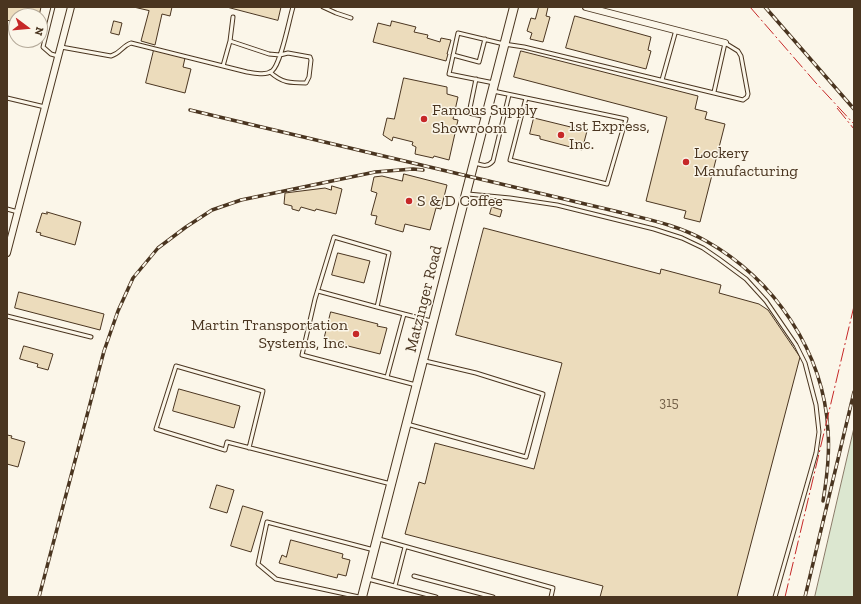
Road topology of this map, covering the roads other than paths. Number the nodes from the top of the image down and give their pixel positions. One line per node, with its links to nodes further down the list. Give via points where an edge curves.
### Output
1 (54, 7): 17 (lane, via 43,47)
2 (71, 7): 14 (street)
3 (292, 7): 15 (lane)
4 (323, 7): 8 (lane)
5 (514, 7): 13 (street, Matzinger Road)
6 (586, 7): 9 (street)
7 (233, 17): 11 (lane)
8 (351, 18)
9 (676, 30): 12 (street); 21 (lane)
10 (485, 39): 13 (lane); 16 (lane, via 458,33); 16 (lane, via 479,62)
11 (230, 41): 15 (lane); 18 (lane)
12 (725, 43): 23 (lane); 23 (lane, via 741,56 748,97 743,100)
13 (504, 44): 21 (lane); 22 (street, Matzinger Road)
14 (60, 47): 17 (street); 18 (lane, via 111,56 118,54 125,45 131,43)
15 (280, 55): 19 (lane); 19 (lane, via 288,53 310,57 309,77 306,82 292,82 278,80)
16 (453, 55): 20 (lane, via 449,74)
17 (58, 56): 27 (street)
18 (223, 66): 19 (lane, via 248,72)
19 (270, 72)
20 (476, 79): 22 (lane); 28 (lane, via 469,113)
21 (662, 80): 23 (lane)
22 (493, 87): 24 (lane); 28 (street, Matzinger Road)
23 (714, 92)
24 (509, 95): 26 (lane); 29 (lane, via 493,161 486,166)
25 (7, 98): 27 (lane)
26 (526, 98): 26 (lane, via 626,119 608,184 510,160)
27 (45, 107): 32 (street)
28 (486, 117): 29 (street, Matzinger Road)
29 (474, 163): 30 (street, Matzinger Road)
30 (466, 194): 38 (street, Matzinger Road); 56 (lane, via 557,205 675,236 703,248 719,259 746,279 766,301 805,363 816,405 819,432 816,453)
31 (7, 209): 32 (lane)
32 (18, 212): 33 (street)
33 (7, 253)
34 (318, 291): 35 (lane); 35 (lane, via 334,237 389,253); 41 (lane, via 302,354)
35 (377, 307): 36 (lane)
36 (404, 314): 38 (lane); 41 (lane)
37 (7, 316): 39 (lane)
38 (432, 321): 40 (street, Matzinger Road)
39 (91, 337)
40 (423, 360): 42 (street, Matzinger Road); 43 (lane, via 543,394 526,457)
41 (387, 377): 42 (lane)
42 (416, 385): 43 (street, Matzinger Road)
43 (406, 424): 45 (street, Matzinger Road)
44 (249, 448): 44 (lane, via 227,442 225,450 156,430 176,366 263,391); 45 (lane)
45 (391, 484): 46 (street, Matzinger Road)
46 (377, 539): 47 (lane); 48 (street, Matzinger Road)
47 (405, 547): 51 (lane); 55 (lane, via 553,588)
48 (374, 550): 50 (street, Matzinger Road); 52 (lane, via 268,522 258,564 276,579)
49 (414, 576): 54 (lane)
50 (366, 579): 51 (lane); 52 (street, Matzinger Road)
51 (395, 586): 53 (lane)
52 (360, 597)
53 (436, 597)
54 (493, 597)
55 (551, 597)
56 (775, 597)

